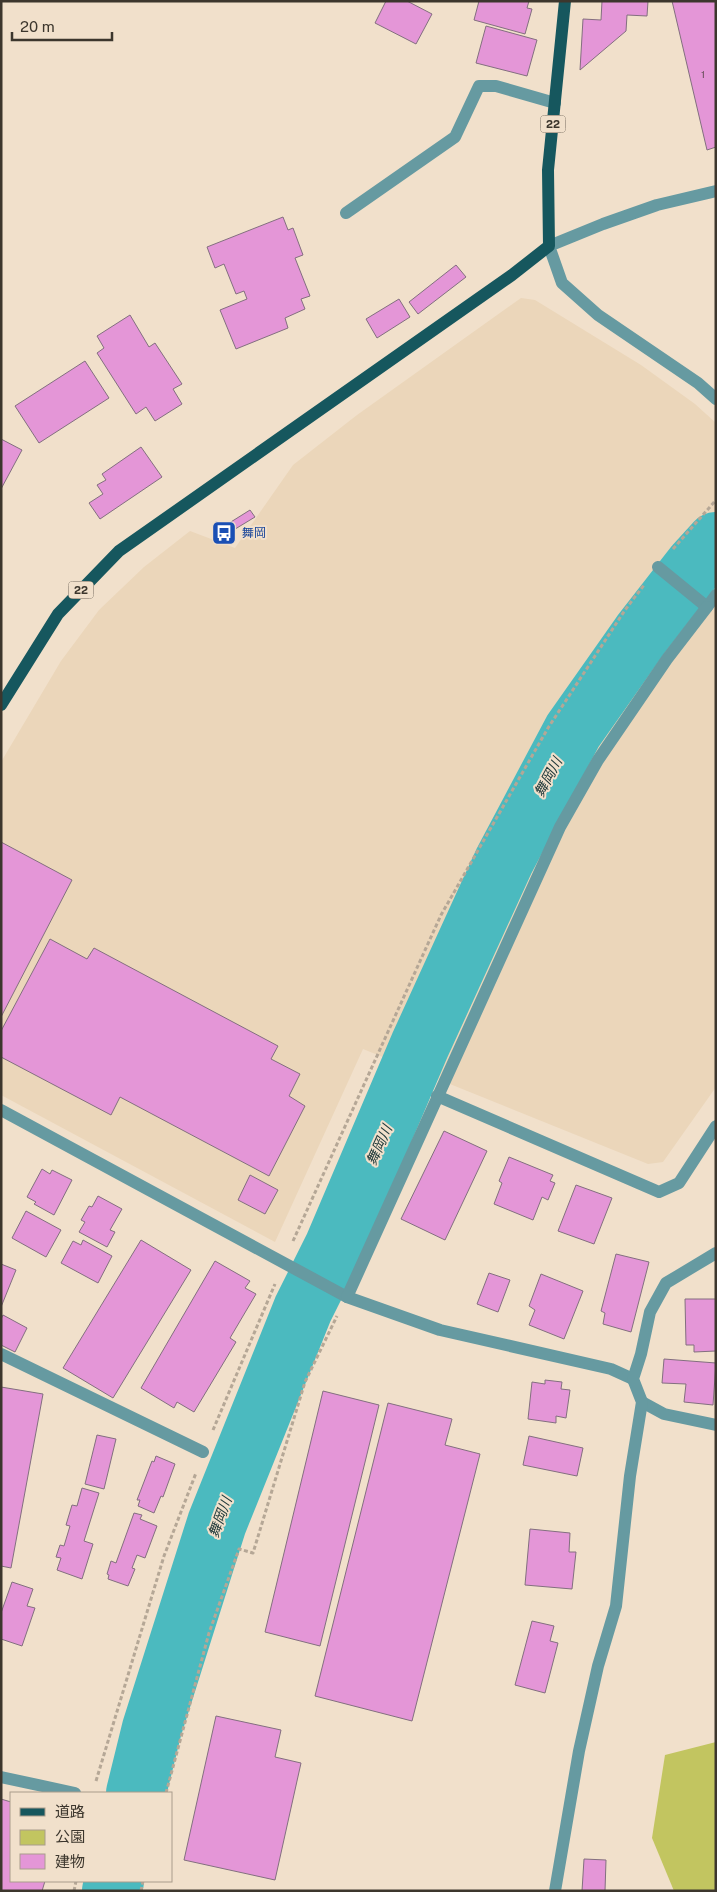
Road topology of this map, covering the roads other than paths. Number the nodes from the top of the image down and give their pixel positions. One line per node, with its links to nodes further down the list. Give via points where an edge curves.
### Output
1 (565, 1): 2 (main road, 22)
2 (556, 103): 4 (street, via 496,86 480,86 455,137); 5 (main road, 22, via 548,170)
3 (716, 190): 5 (street, via 657,205)
4 (346, 212)
5 (549, 246): 6 (street, via 562,283 598,315 698,383); 10 (main road, 22, via 119,550 58,614)
6 (716, 399)
7 (658, 568): 9 (street)
8 (716, 595): 9 (street)
9 (707, 607): 11 (street, via 603,752 560,828)
10 (1, 705)
11 (437, 1096): 13 (street, via 660,1192 679,1183); 15 (street)
12 (1, 1110): 15 (street)
13 (716, 1126)
14 (716, 1254): 17 (street, via 666,1283 650,1312)
15 (341, 1294): 17 (street, via 440,1330 611,1369)
16 (1, 1354): 20 (street)
17 (633, 1379): 18 (street)
18 (642, 1402): 19 (street, via 664,1414); 23 (street, via 630,1476 616,1606 598,1666 579,1751)
19 (716, 1425)
20 (203, 1452)
21 (1, 1778): 22 (street)
22 (70, 1792)
23 (555, 1891)

